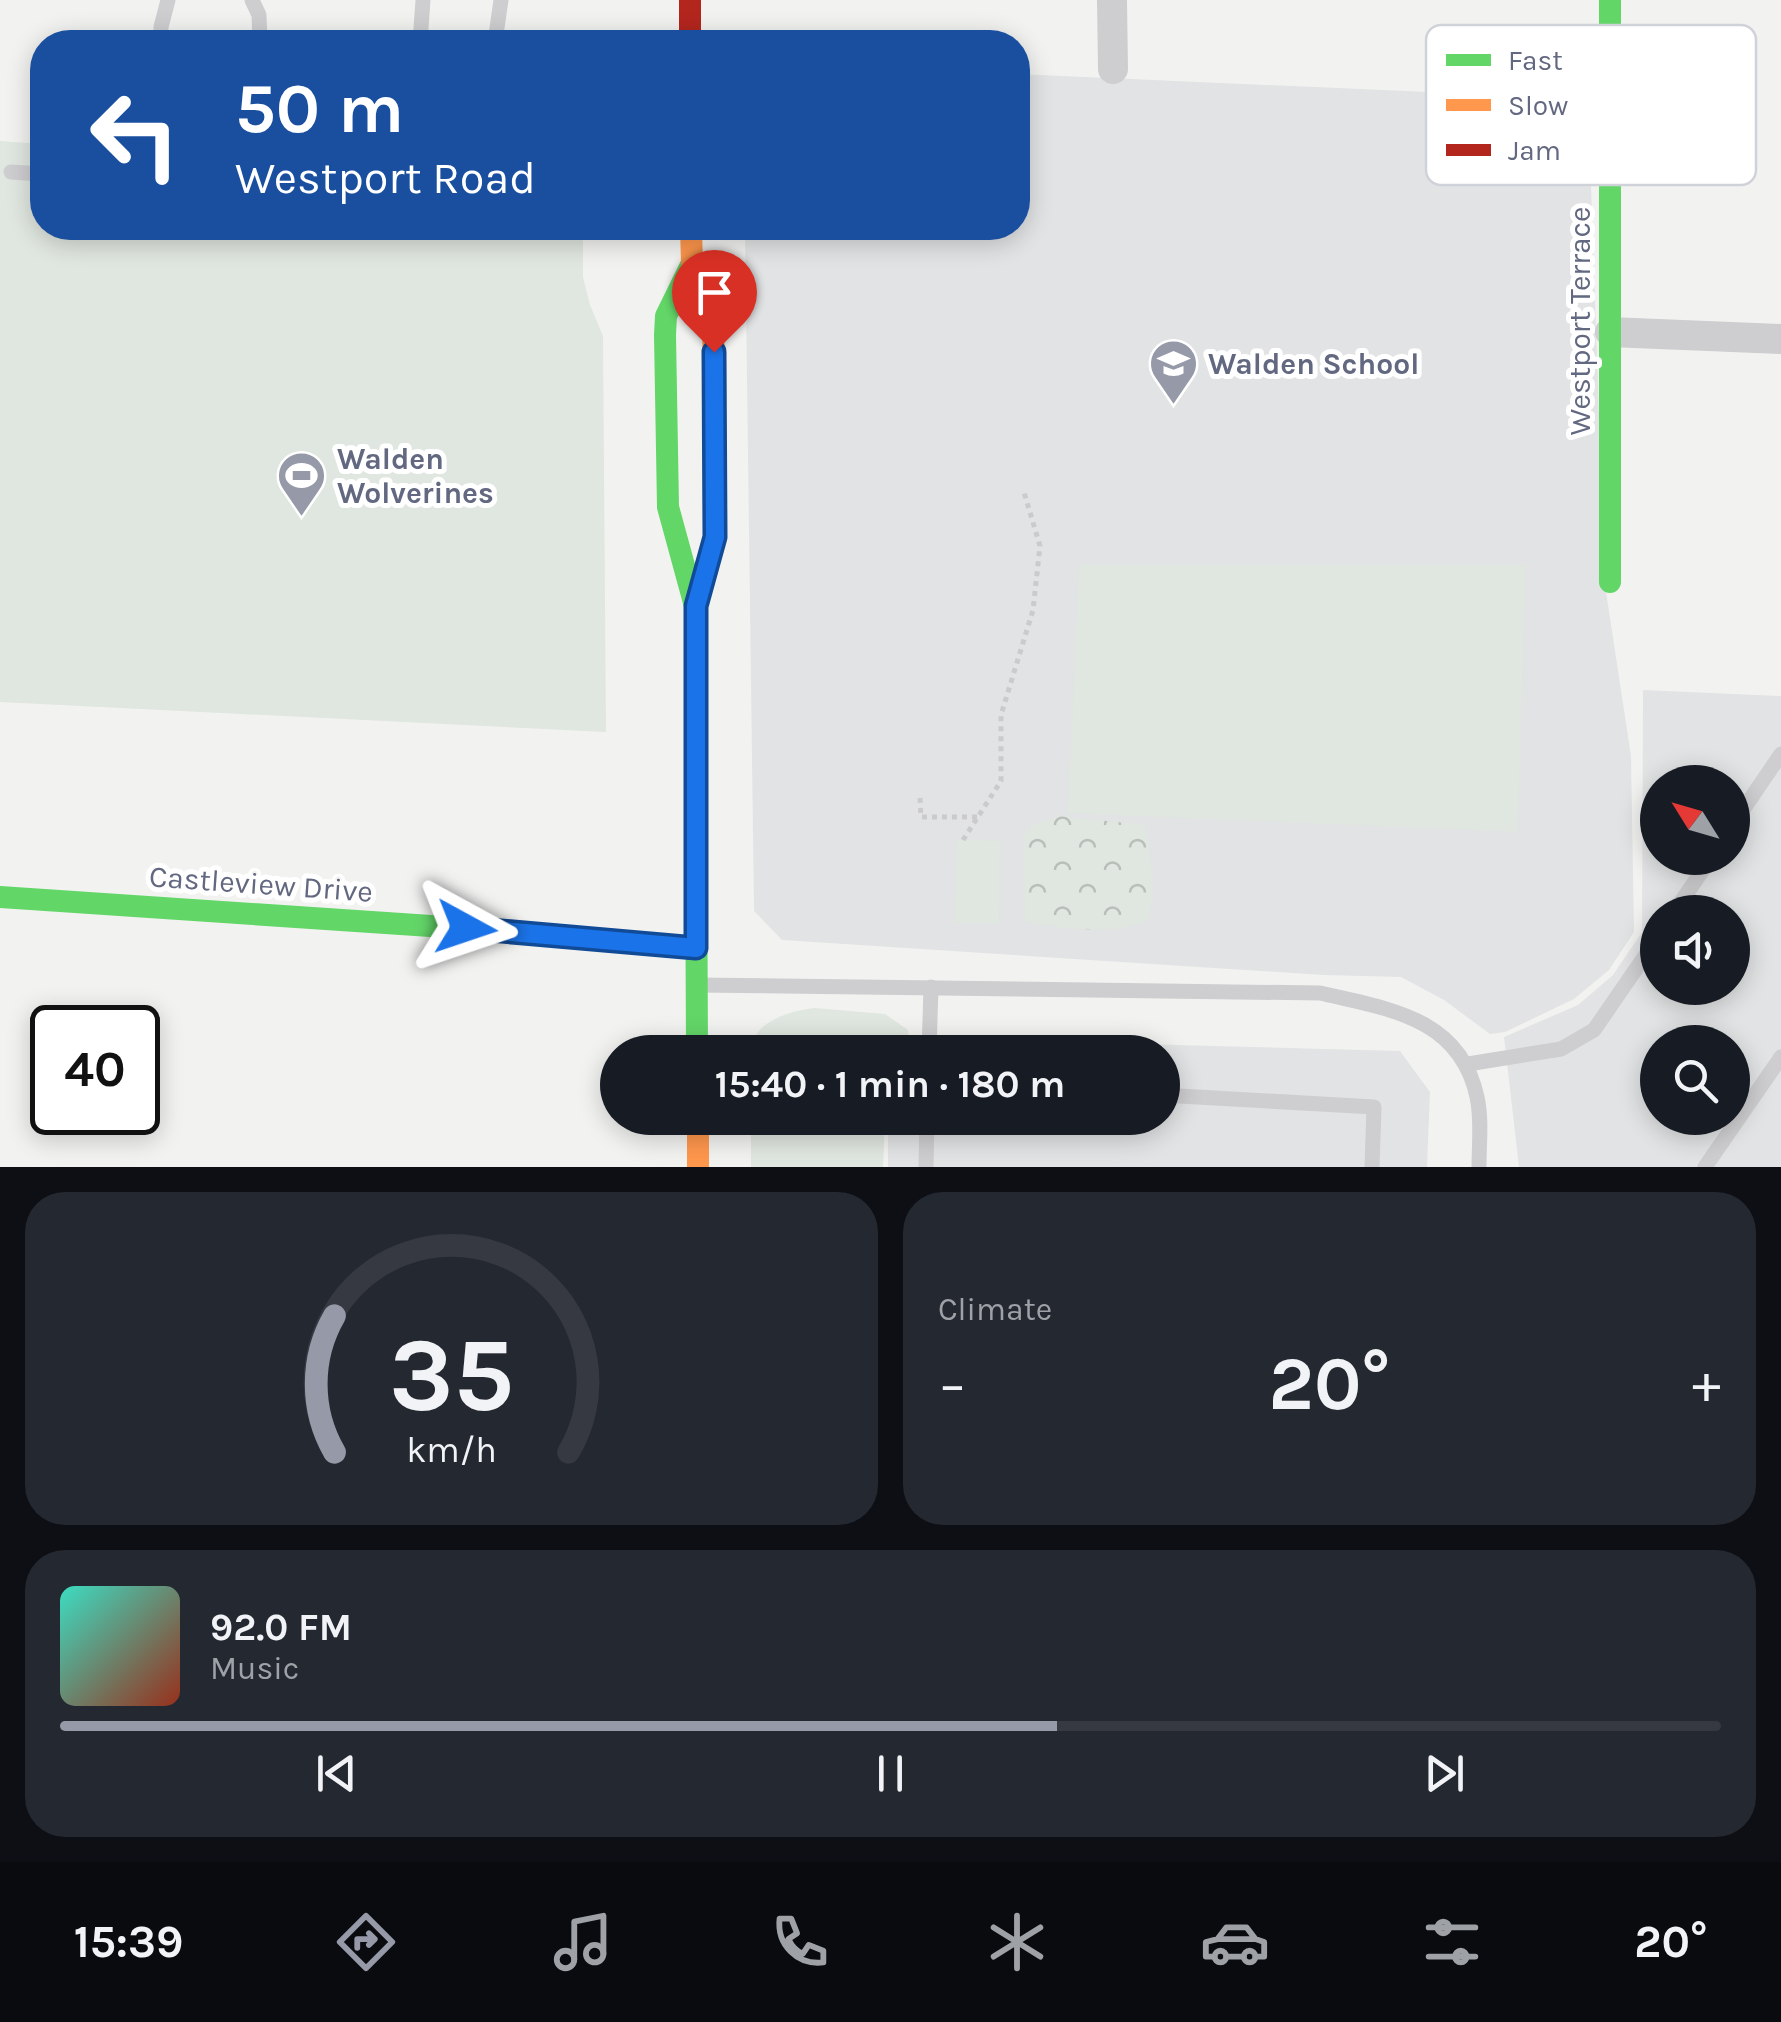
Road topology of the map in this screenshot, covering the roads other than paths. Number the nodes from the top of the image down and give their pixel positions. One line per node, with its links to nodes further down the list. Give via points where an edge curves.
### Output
1 (168, 0): 7 (lane)
2 (252, 0): 8 (lane)
3 (423, 0): 9 (lane)
4 (501, 0): 10 (lane)
5 (690, 0): 11 (main road)
6 (1112, 0): 12 (street)
7 (161, 30)
8 (260, 30)
9 (421, 30)
10 (497, 30)
11 (690, 30)
12 (1114, 69)
13 (11, 172): 14 (lane)
14 (30, 173)
15 (1610, 185): 18 (main road, Westport Terrace)
16 (691, 240): 17 (main road)
17 (692, 263): 21 (main road, via 714,324 716,473 715,537); 21 (main road, via 666,316 668,507)
18 (1610, 332): 19 (street); 20 (main road, Westport Terrace)
19 (1781, 339)
20 (1610, 582)
21 (696, 606): 25 (main road)
22 (1781, 754): 23 (lane)
23 (1750, 800)
24 (0, 897): 25 (main road, Castleview Drive)
25 (696, 948): 27 (main road)
26 (1640, 963): 32 (lane, via 1594,1030 1561,1049)
27 (697, 985): 28 (lane); 29 (main road)
28 (931, 988): 30 (lane); 32 (lane, via 1320,993 1423,1024 1450,1040)
29 (698, 1035)
30 (930, 1035)
31 (1781, 1057): 40 (lane)
32 (1468, 1064): 39 (lane, via 1478,1100)
33 (1180, 1095): 38 (lane, via 1374,1107)
34 (698, 1135): 36 (main road)
35 (927, 1135): 37 (lane)
36 (698, 1167)
37 (926, 1167)
38 (1372, 1167)
39 (1479, 1167)
40 (1706, 1167)

